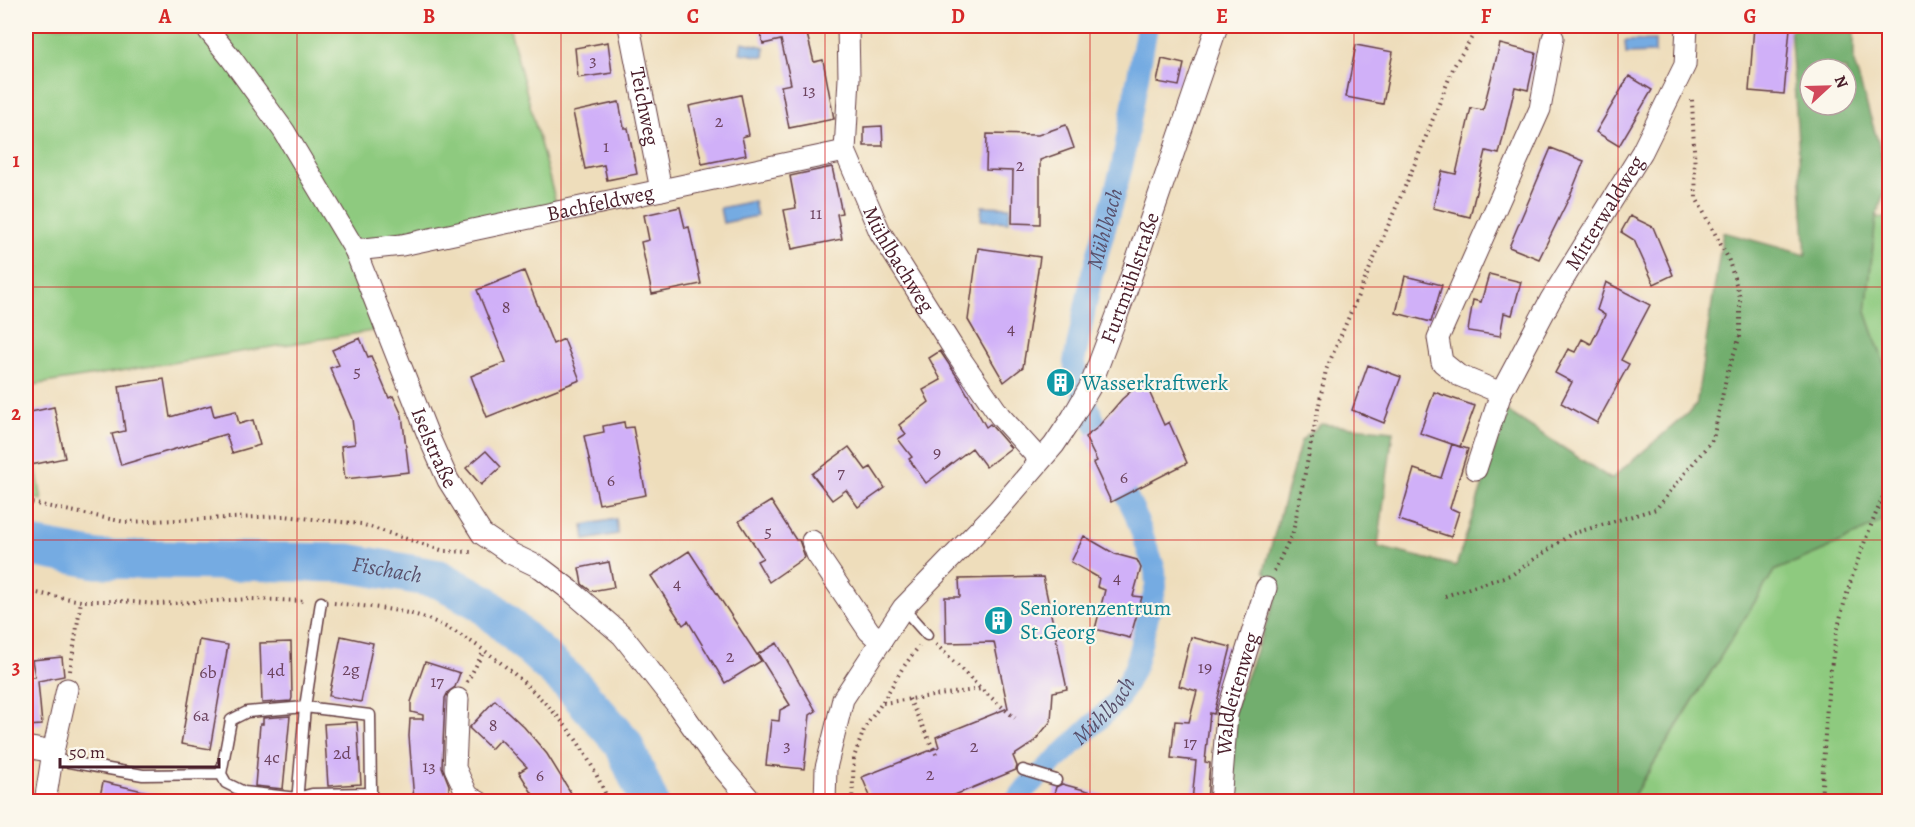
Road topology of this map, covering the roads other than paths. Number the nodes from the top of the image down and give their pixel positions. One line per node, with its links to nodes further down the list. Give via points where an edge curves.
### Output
1 (205, 26): 9 (street, Iselstraße, via 284,131)
2 (629, 26): 8 (street, Teichweg)
3 (848, 26): 7 (street, Mühlbachweg)
4 (1217, 26): 11 (street, Furtmühlstraße, via 1090,387)
5 (1687, 26): 10 (street, Mitterwaldweg, via 1685,65 1642,152 1551,299)
6 (1553, 38): 10 (street, via 1540,109 1438,338 1442,362 1458,375)
7 (845, 151): 8 (street, Bachfeldweg); 11 (street, Mühlbachweg, via 880,232 955,351 1000,416)
8 (661, 190): 9 (street, Bachfeldweg, via 402,245)
9 (355, 250): 30 (street, Iselstraße, via 448,480 482,534 540,568 622,635 716,760)
10 (1501, 393): 12 (street, Mitterwaldweg)
11 (1040, 460): 16 (street, Furtmühlstraße, via 998,510)
12 (1476, 469)
13 (812, 542): 18 (street, via 869,631)
14 (1266, 588): 32 (street, Waldleitenweg, via 1227,714)
15 (321, 602): 21 (lane)
16 (903, 608): 17 (lane); 18 (street, Furtmühlstraße)
17 (927, 635)
18 (881, 642): 31 (street, Furtmühlstraße, via 843,699 826,768)
19 (68, 689): 23 (street)
20 (458, 699): 29 (street, via 455,768 468,796)
21 (304, 707): 25 (lane, via 247,712 231,720); 27 (lane); 27 (lane, via 370,715 372,792 312,794)
22 (26, 747): 23 (street)
23 (52, 756): 25 (lane, via 142,775); 28 (street)
24 (1023, 770): 26 (lane)
25 (221, 774): 27 (lane, via 226,783 244,792)
26 (1056, 780)
27 (297, 800)
28 (45, 801)
29 (479, 801)
30 (752, 801)
31 (825, 801)
32 (1220, 801)

